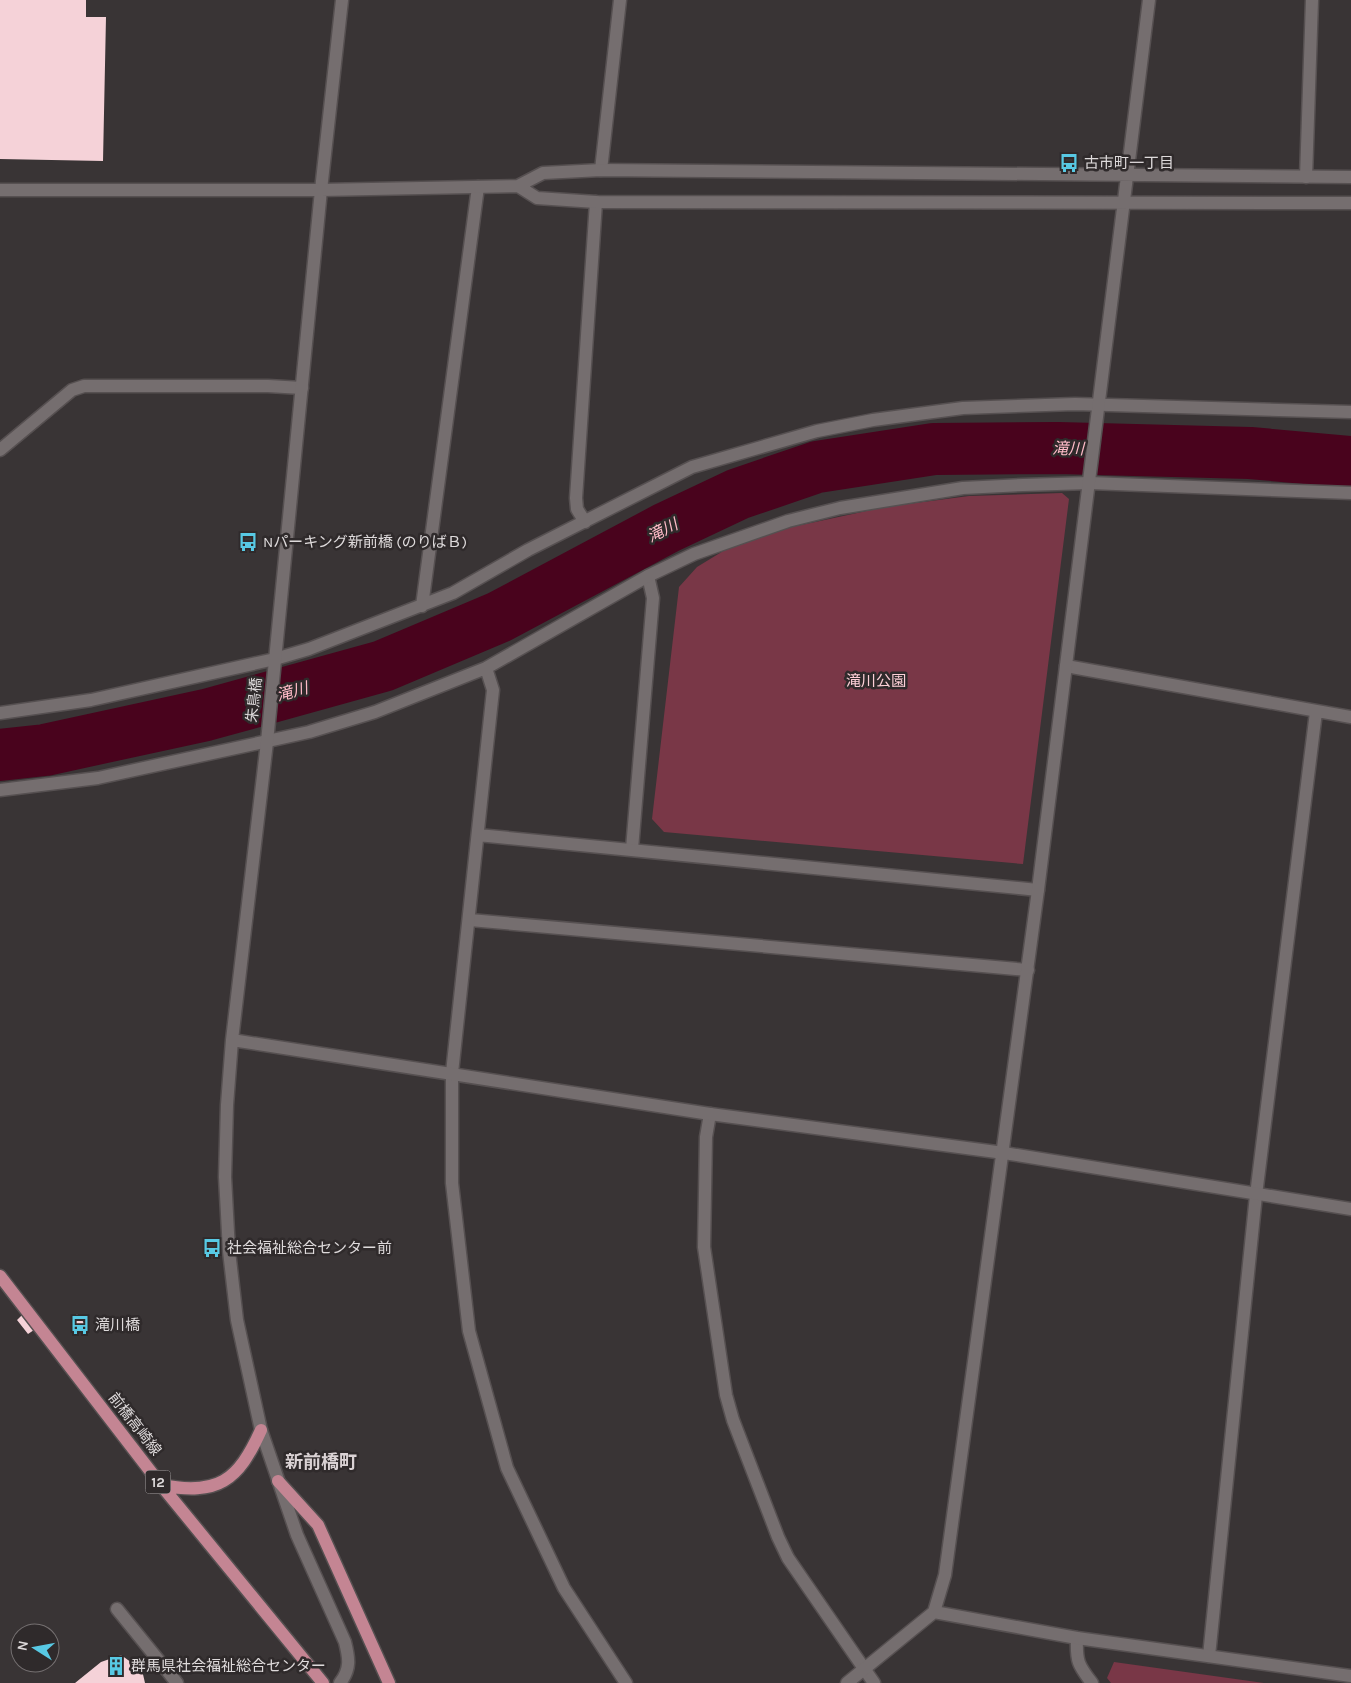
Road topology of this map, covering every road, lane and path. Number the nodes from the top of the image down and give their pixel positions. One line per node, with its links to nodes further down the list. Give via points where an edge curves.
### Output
1 (342, 0): 12 (street, 朱鳥橋)
2 (620, 0): 5 (street)
3 (1149, 0): 6 (street)
4 (1312, 0): 7 (street)
5 (601, 170): 6 (street); 9 (street, via 542,173)
6 (1126, 176): 7 (street); 14 (street)
7 (1306, 177): 8 (street)
8 (1351, 177)
9 (518, 186): 10 (street); 13 (street, via 537,198)
10 (478, 187): 12 (street); 24 (street)
11 (0, 190): 12 (street)
12 (321, 190): 16 (street, 朱鳥橋)
13 (596, 202): 14 (street); 22 (street, via 576,498 577,509)
14 (1125, 203): 15 (street); 17 (street)
15 (1351, 203)
16 (302, 388): 19 (street, via 84,386 72,390); 25 (street, 朱鳥橋)
17 (1100, 404): 18 (street); 20 (street); 22 (street, via 963,408 817,431 692,467)
18 (1351, 412)
19 (0, 450)
20 (1090, 483): 21 (street); 23 (street, via 963,488 840,508 737,537); 26 (street)
21 (1351, 493)
22 (585, 522): 24 (street, via 453,593)
23 (648, 576): 27 (street); 34 (street, via 653,598)
24 (422, 606): 25 (street)
25 (274, 664): 29 (street, via 91,700); 31 (street, 朱鳥橋)
26 (1066, 666): 28 (street); 35 (street)
27 (486, 668): 31 (street, via 375,712 309,732); 33 (street, via 493,690)
28 (1316, 712): 30 (street); 42 (street)
29 (0, 713)
30 (1351, 716)
31 (267, 739): 32 (street, via 98,778); 38 (street, 朱鳥橋)
32 (0, 790)
33 (478, 835): 34 (street); 36 (street)
34 (632, 849): 35 (street)
35 (1038, 890): 37 (street)
36 (470, 920): 37 (street); 39 (street)
37 (1028, 970): 41 (street)
38 (232, 1040): 39 (street); 45 (street, 朱鳥橋, via 226,1168 229,1251 237,1320)
39 (452, 1073): 40 (street); 58 (street, via 453,1204 472,1348 515,1488 564,1588)
40 (710, 1114): 41 (street); 52 (street, via 706,1137 704,1247 726,1395 778,1538)
41 (1004, 1153): 42 (street); 49 (street, via 945,1575)
42 (1256, 1195): 43 (street); 51 (street)
43 (1351, 1209)
44 (0, 1276): 47 (main road, 前橋高崎線 / 12)
45 (261, 1430): 46 (street, 朱鳥橋); 47 (main road, via 241,1468 230,1476 205,1487 191,1489)
46 (278, 1481): 56 (street, 朱鳥橋, via 297,1535 345,1642 349,1659 347,1674); 57 (main road, via 318,1524)
47 (161, 1485): 55 (main road, 前橋高崎線 / 12)
48 (118, 1609): 54 (street)
49 (934, 1612): 50 (street); 52 (street)
50 (1077, 1638): 51 (street); 61 (street, via 1078,1666)
51 (1209, 1656): 53 (street)
52 (863, 1670): 59 (street); 60 (street)
53 (1351, 1676)
54 (177, 1683)
55 (323, 1683)
56 (340, 1683)
57 (389, 1683)
58 (626, 1683)
59 (847, 1683)
60 (874, 1683)
61 (1092, 1683)

